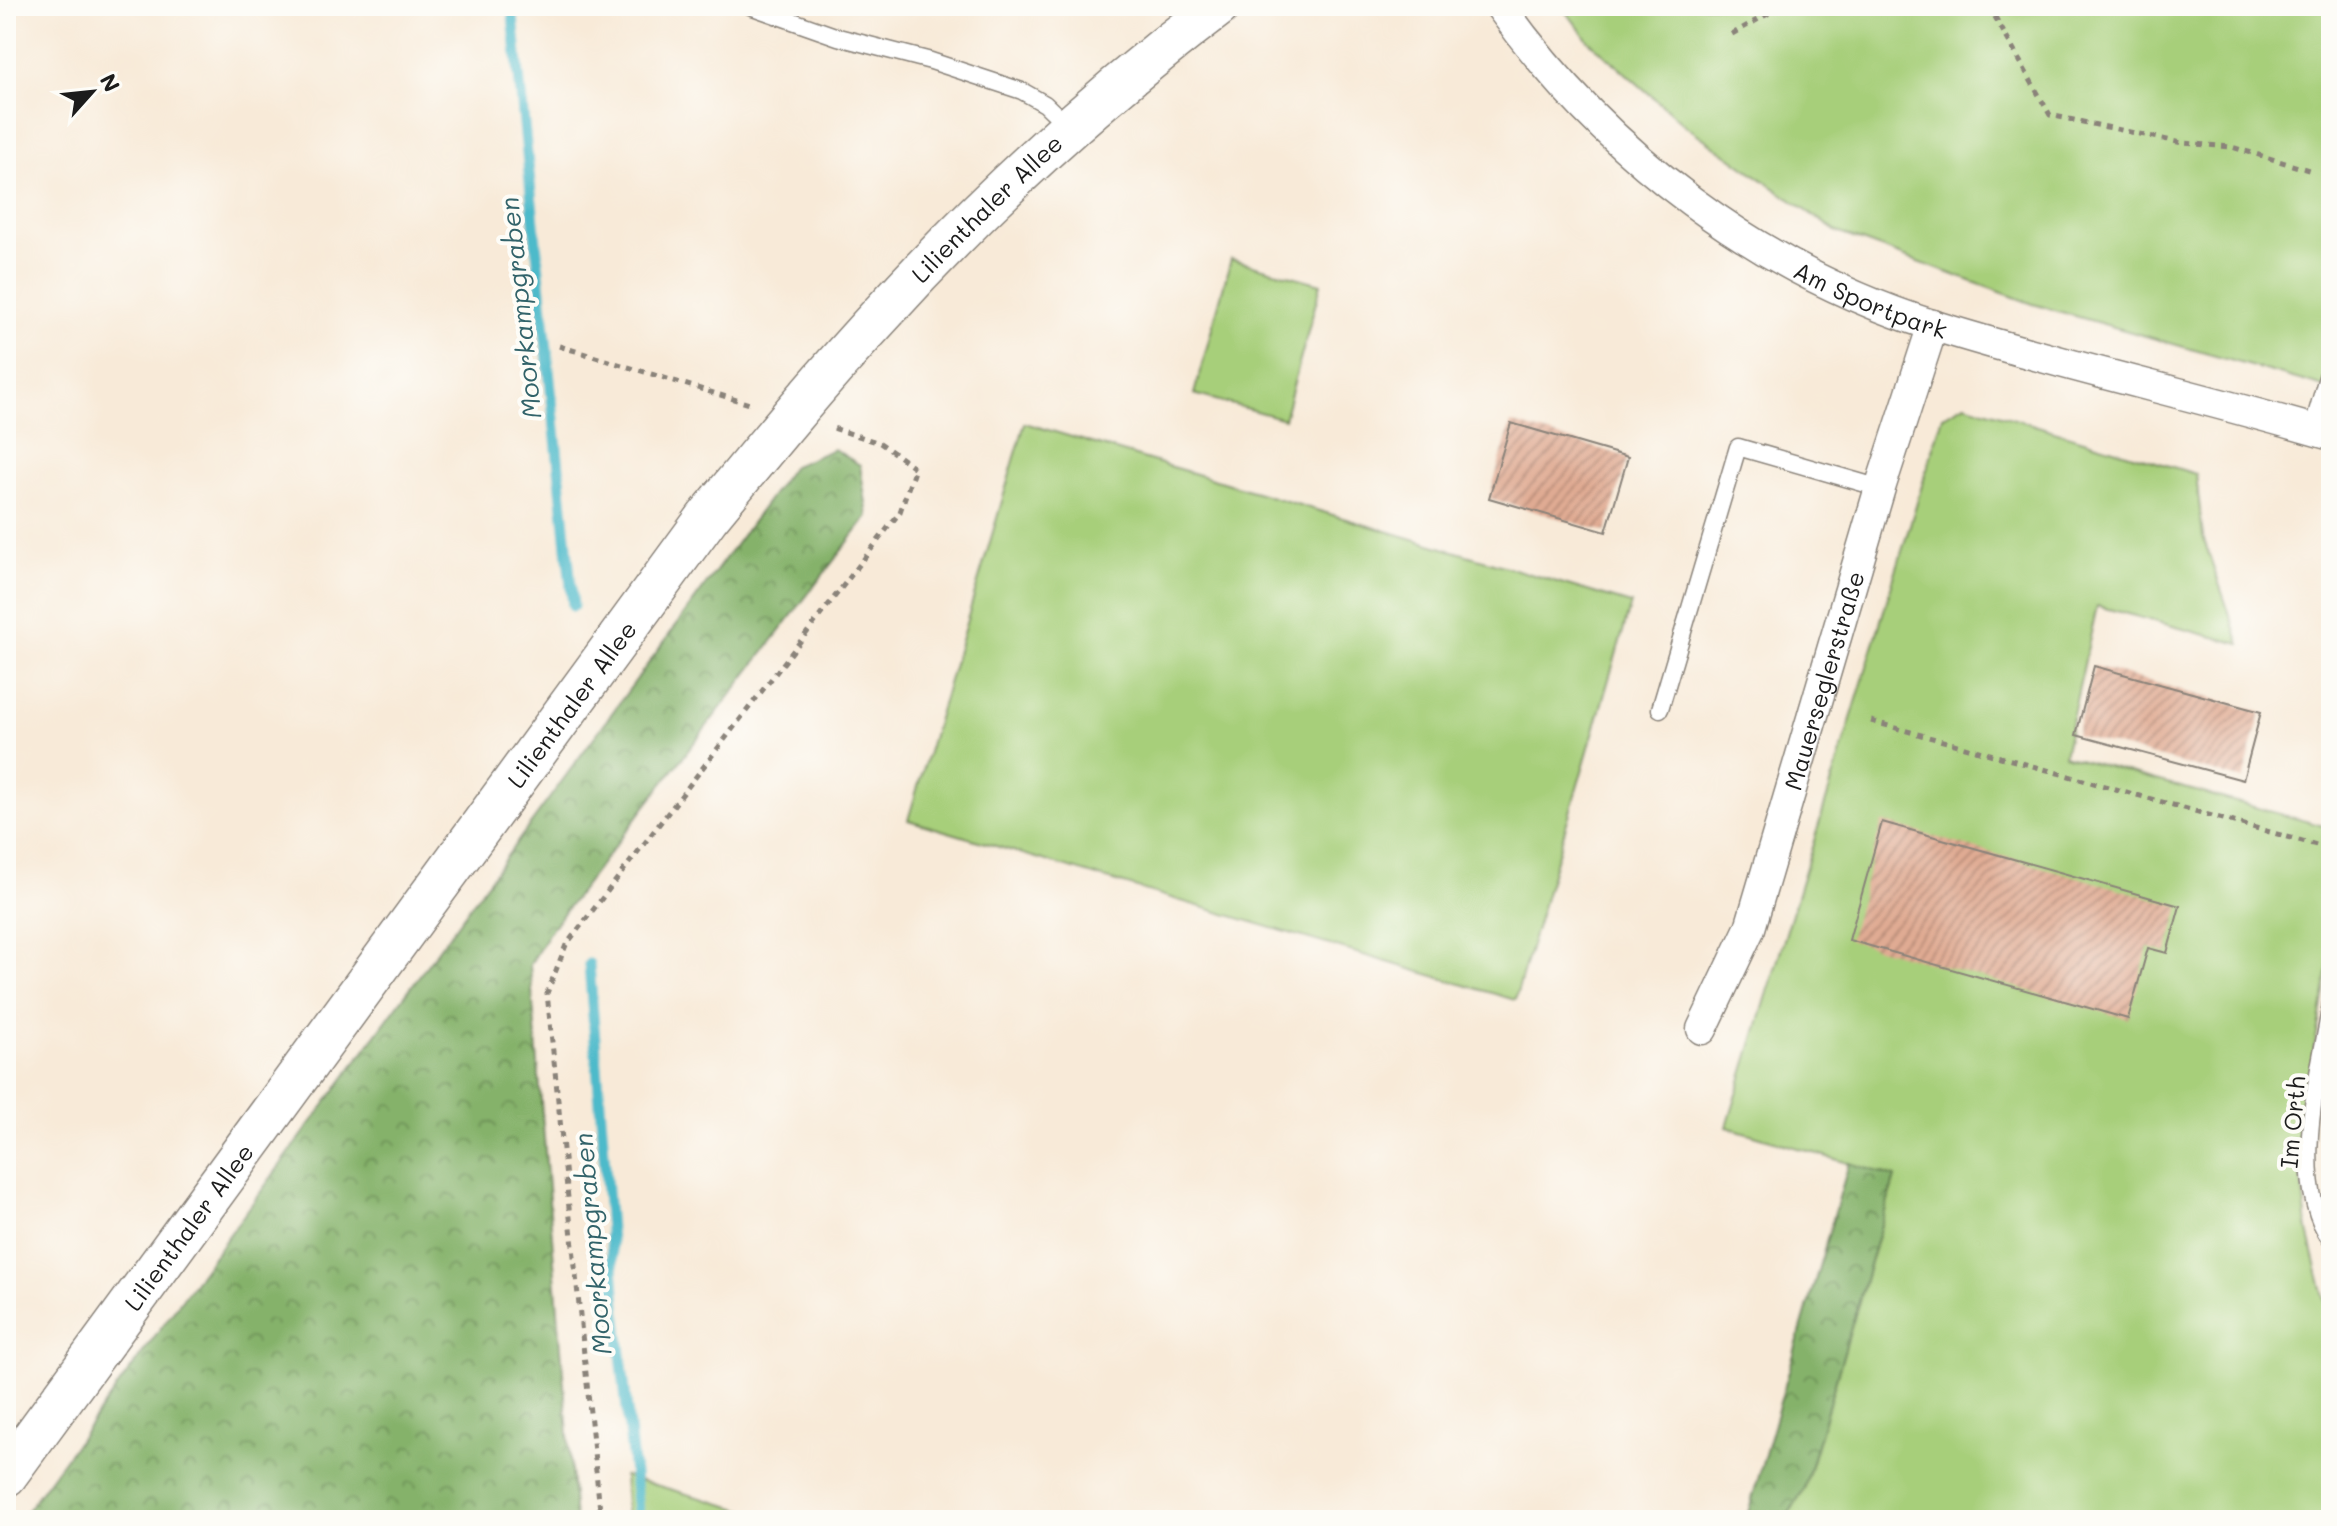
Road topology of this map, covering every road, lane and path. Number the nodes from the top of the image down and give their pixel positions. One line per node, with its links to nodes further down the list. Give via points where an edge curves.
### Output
1 (750, 6): 7 (lane, via 1022,91)
2 (1218, 6): 7 (main road, Lilienthaler Allee)
3 (1500, 6): 9 (street, Am Sportpark, via 1596,120 1687,199 1774,255)
4 (1782, 6): 6 (path)
5 (1989, 6): 8 (path, via 2050,115 2182,143 2232,147)
6 (1732, 34)
7 (1070, 128): 12 (main road, Lilienthaler Allee, via 929,263)
8 (2312, 171)
9 (1933, 325): 13 (street, Am Sportpark); 14 (street, Mauerseglerstraße)
10 (559, 346): 12 (path)
11 (2331, 363): 13 (lane)
12 (791, 416): 21 (main road, Lilienthaler Allee, via 679,556); 22 (path, via 880,443 915,468 900,512 566,945 547,993)
13 (2321, 432)
14 (1880, 488): 15 (lane, via 1738,447); 19 (street, Mauerseglerstraße, via 1750,928)
15 (1660, 709)
16 (1871, 721): 17 (path)
17 (2331, 849)
18 (2331, 1004): 20 (lane, Im Orth, via 2310,1145 2311,1185 2322,1227)
19 (1702, 1029)
20 (2331, 1240)
21 (6, 1475)
22 (601, 1520)

